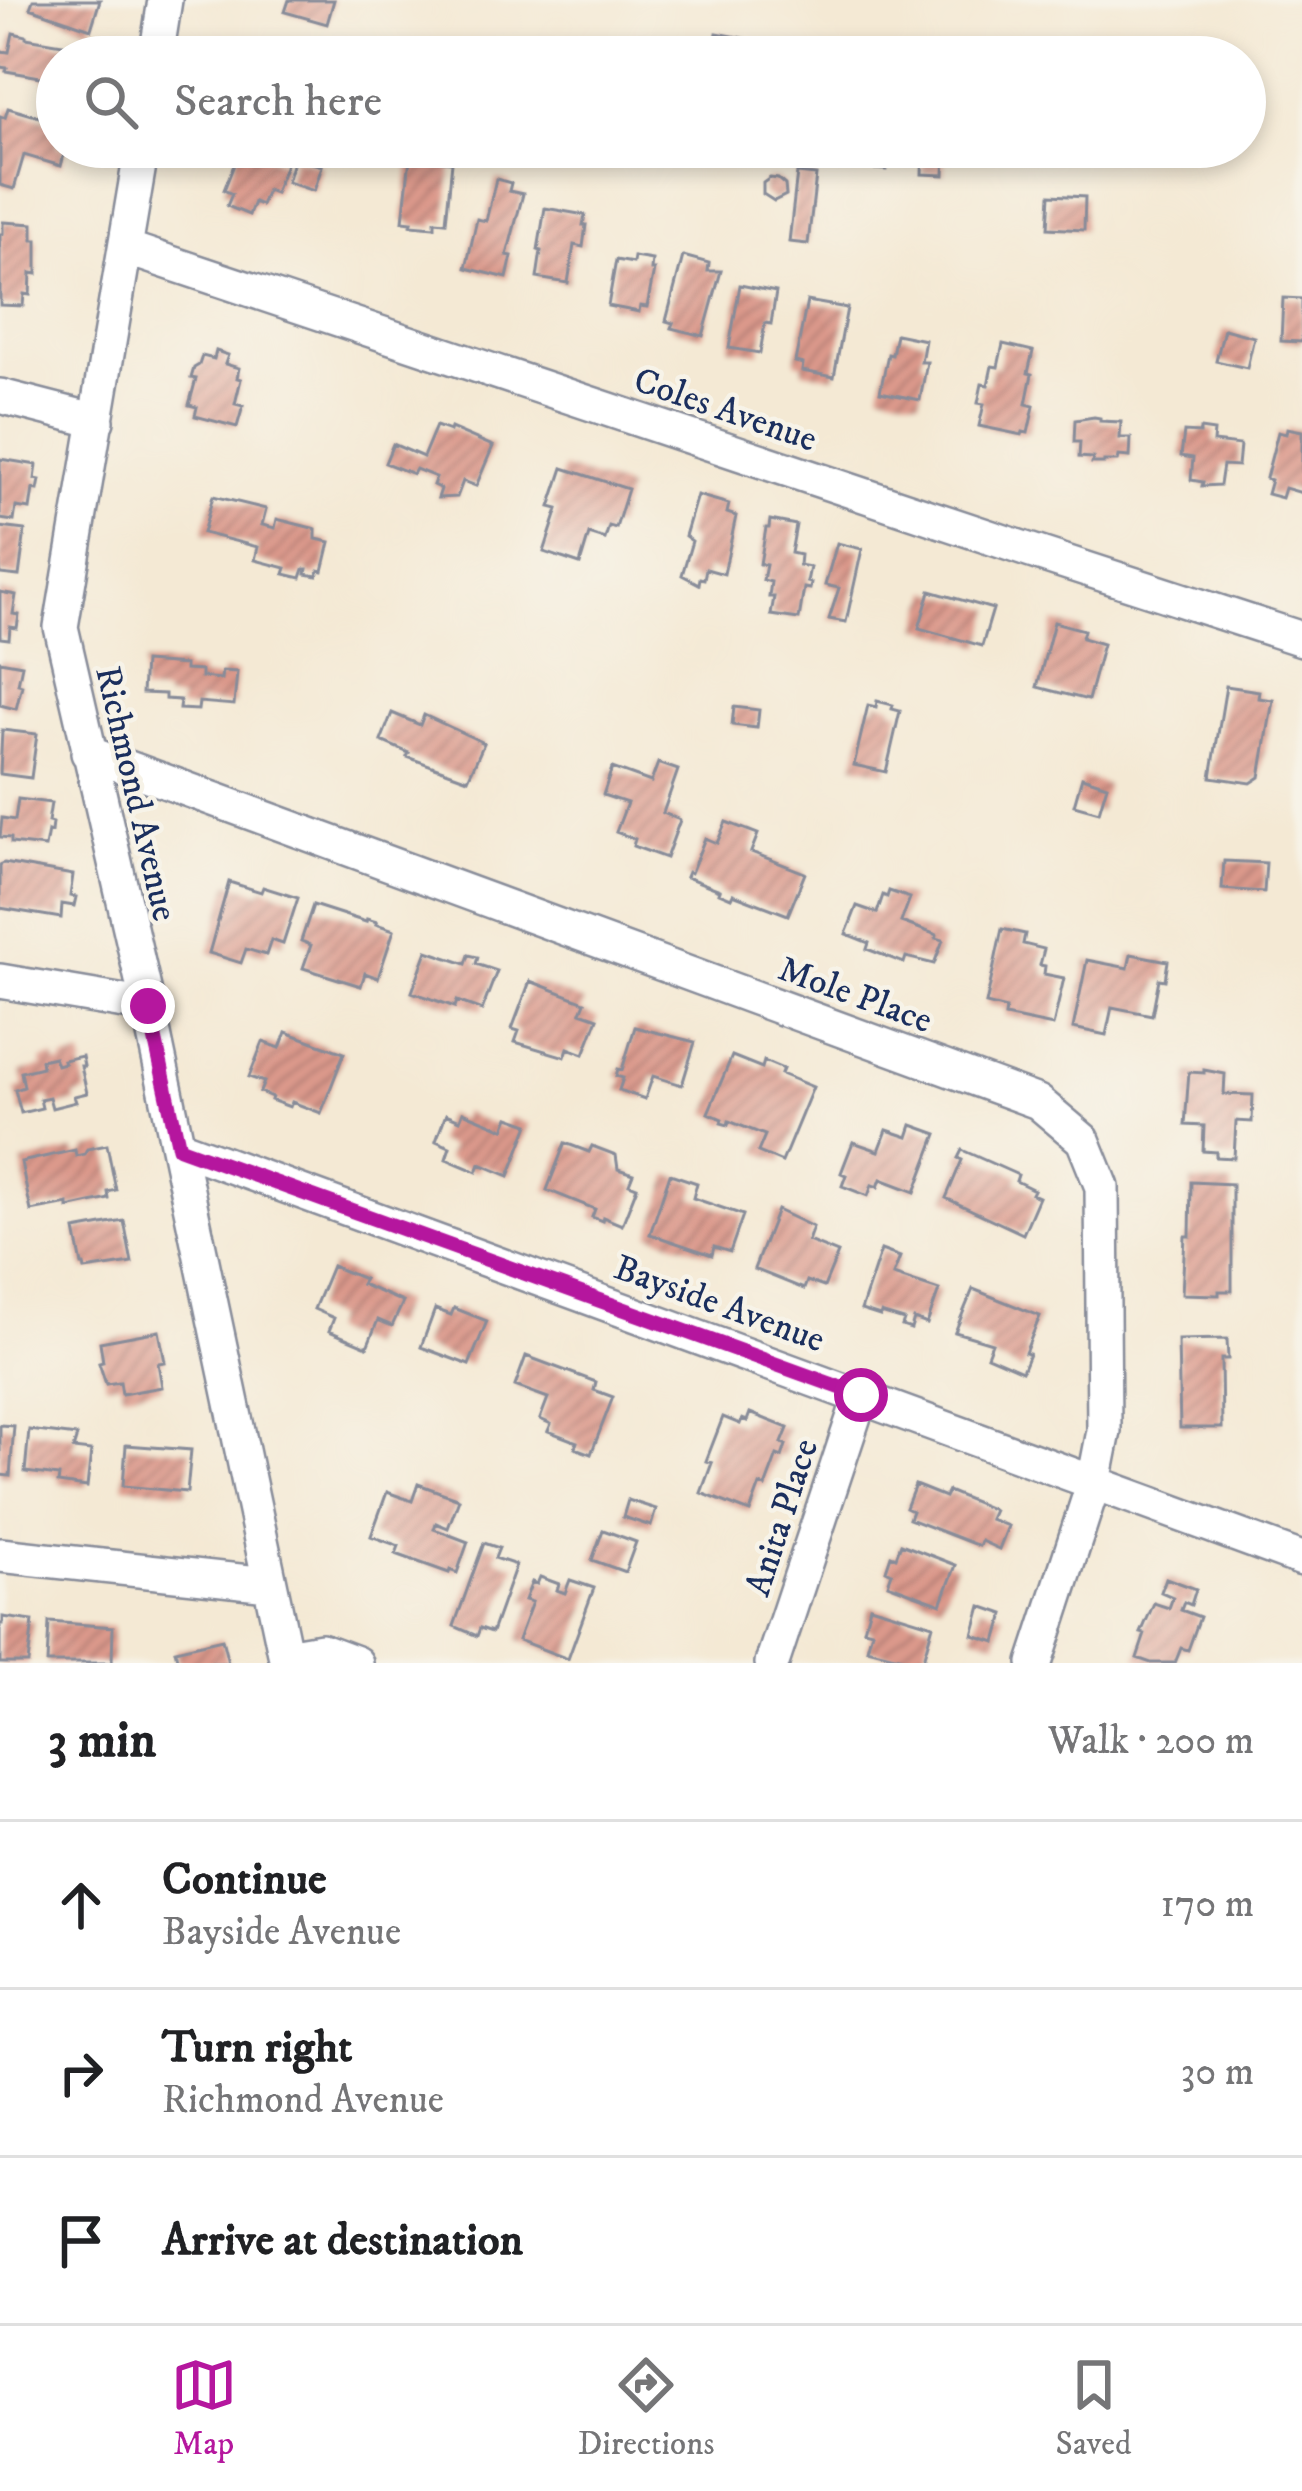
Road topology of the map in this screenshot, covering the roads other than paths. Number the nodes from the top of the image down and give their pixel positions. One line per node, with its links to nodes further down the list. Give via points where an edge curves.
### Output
1 (165, 0): 2 (street)
2 (159, 36)
3 (139, 168): 4 (street, Richmond Avenue)
4 (126, 248): 6 (street, Richmond Avenue); 7 (street, Coles Avenue)
5 (0, 396): 6 (street)
6 (98, 422): 8 (street, Richmond Avenue, via 61,627)
7 (1302, 639)
8 (88, 753): 10 (street, Richmond Avenue); 13 (street, Mole Place, via 1038,1102 1083,1140 1102,1187 1104,1431)
9 (0, 981): 10 (street)
10 (148, 1006): 11 (street, Richmond Avenue)
11 (179, 1148): 12 (street, Bayside Avenue); 16 (street, Richmond Avenue)
12 (861, 1395): 13 (street, Bayside Avenue); 19 (street, Anita Place)
13 (1094, 1482): 15 (street, Bayside Avenue); 20 (street, Mole Place)
14 (0, 1555): 16 (street)
15 (1302, 1558)
16 (269, 1583): 17 (street, Richmond Avenue)
17 (286, 1659): 18 (street, via 320,1650)
18 (356, 1663)
19 (772, 1663)
20 (1035, 1663)

